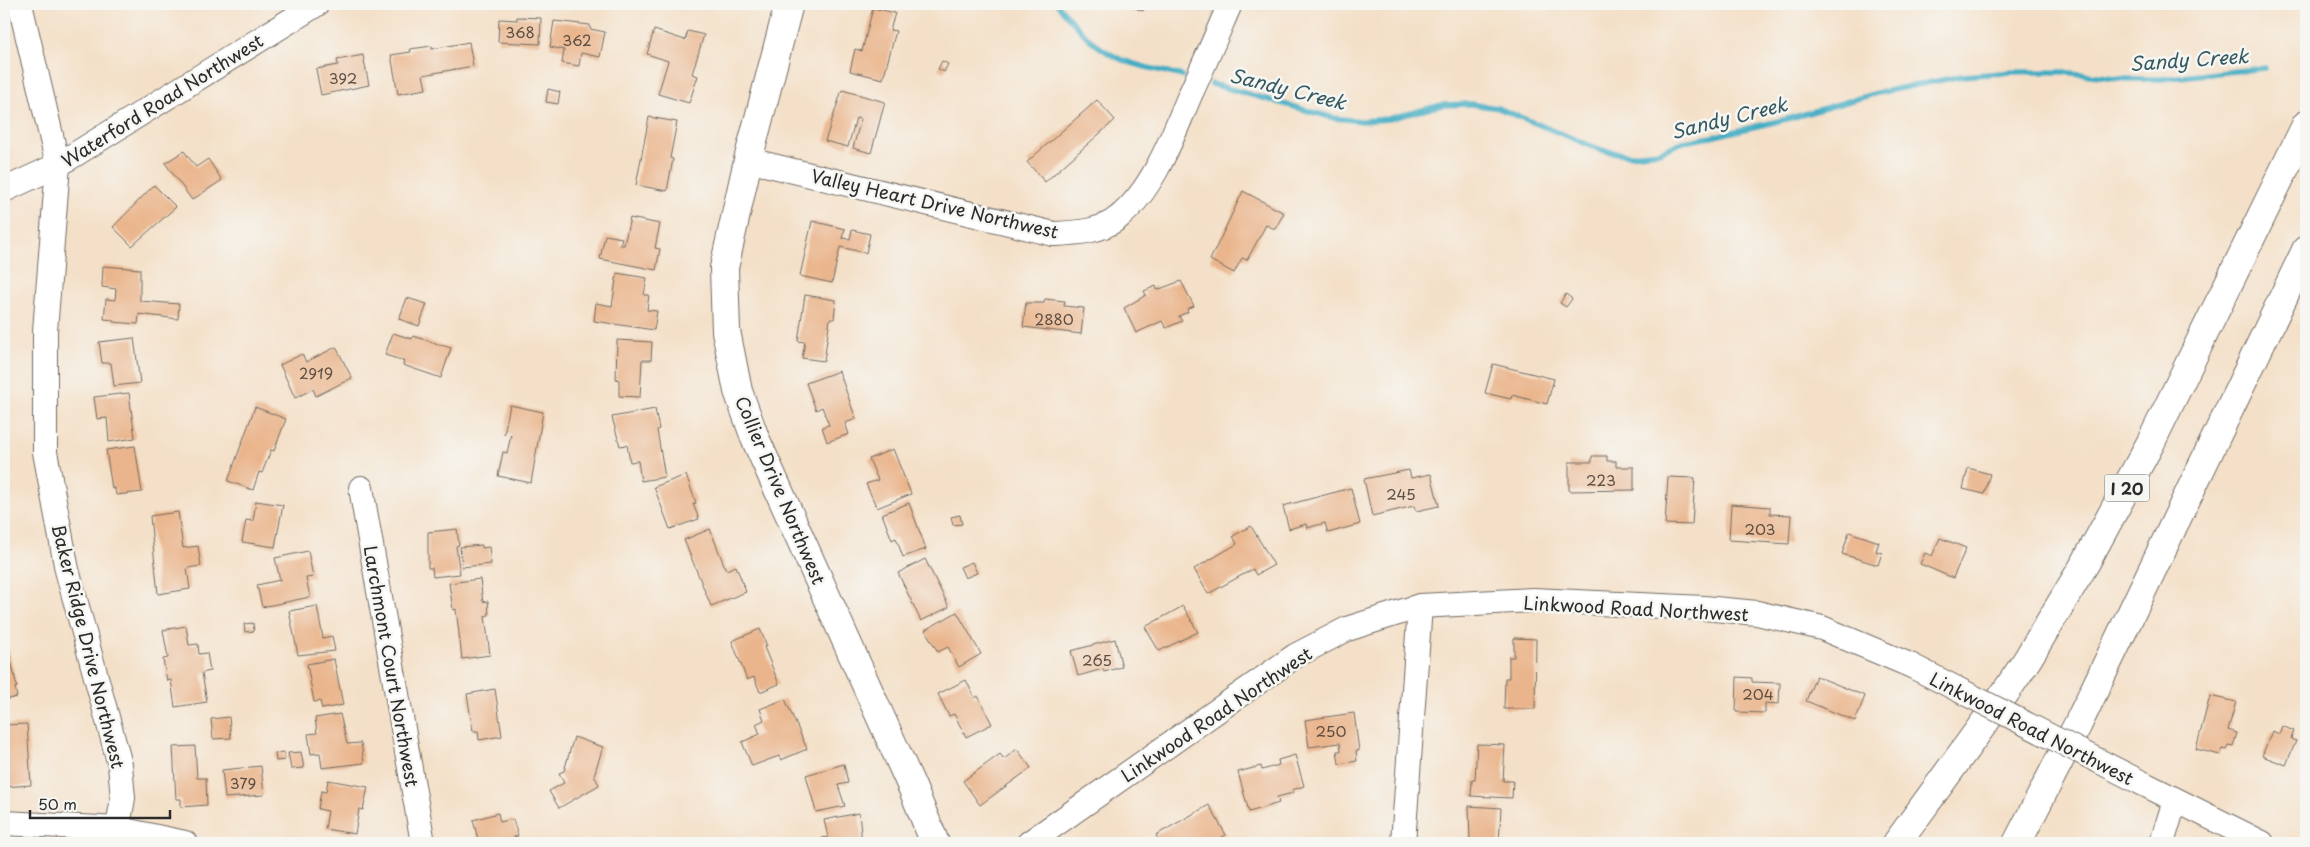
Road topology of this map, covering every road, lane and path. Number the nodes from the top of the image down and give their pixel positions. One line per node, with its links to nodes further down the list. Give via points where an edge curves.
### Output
1 (20, 4): 7 (street, Baker Ridge Drive Northwest)
2 (317, 4): 7 (street, Waterford Road Northwest)
3 (790, 4): 6 (main road, Collier Drive Northwest)
4 (1230, 4): 6 (street, Valley Heart Drive Northwest, via 1167,150 1137,199 1119,218 1103,226 1079,233 1054,234)
5 (2306, 125): 21 (main road, I 20, via 2151,442 2086,562 1995,708)
6 (748, 160): 18 (main road, Collier Drive Northwest, via 724,268 726,331 738,391 755,438)
7 (58, 165): 8 (street, Waterford Road Northwest); 15 (street, Baker Ridge Drive Northwest, via 44,331 46,452 67,570 120,765 123,798)
8 (4, 190)
9 (2306, 250): 12 (main road)
10 (362, 488): 17 (street, Larchmont Court Northwest)
11 (1420, 606): 13 (street, Linkwood Road Northwest, bridge, via 1533,600 1704,608 1757,614 1822,628 1912,666); 19 (street, Linkwood Road Northwest, via 1347,629 1295,656); 20 (street)
12 (2078, 724): 22 (main road); 23 (main road)
13 (2175, 800): 24 (street); 25 (street, Linkwood Road Northwest)
14 (4, 823): 15 (street)
15 (117, 836): 16 (street)
16 (185, 843)
17 (423, 843)
18 (935, 843)
19 (1029, 843)
20 (1403, 843)
21 (1897, 843)
22 (2017, 843)
23 (2027, 843)
24 (2162, 843)
25 (2262, 843)

